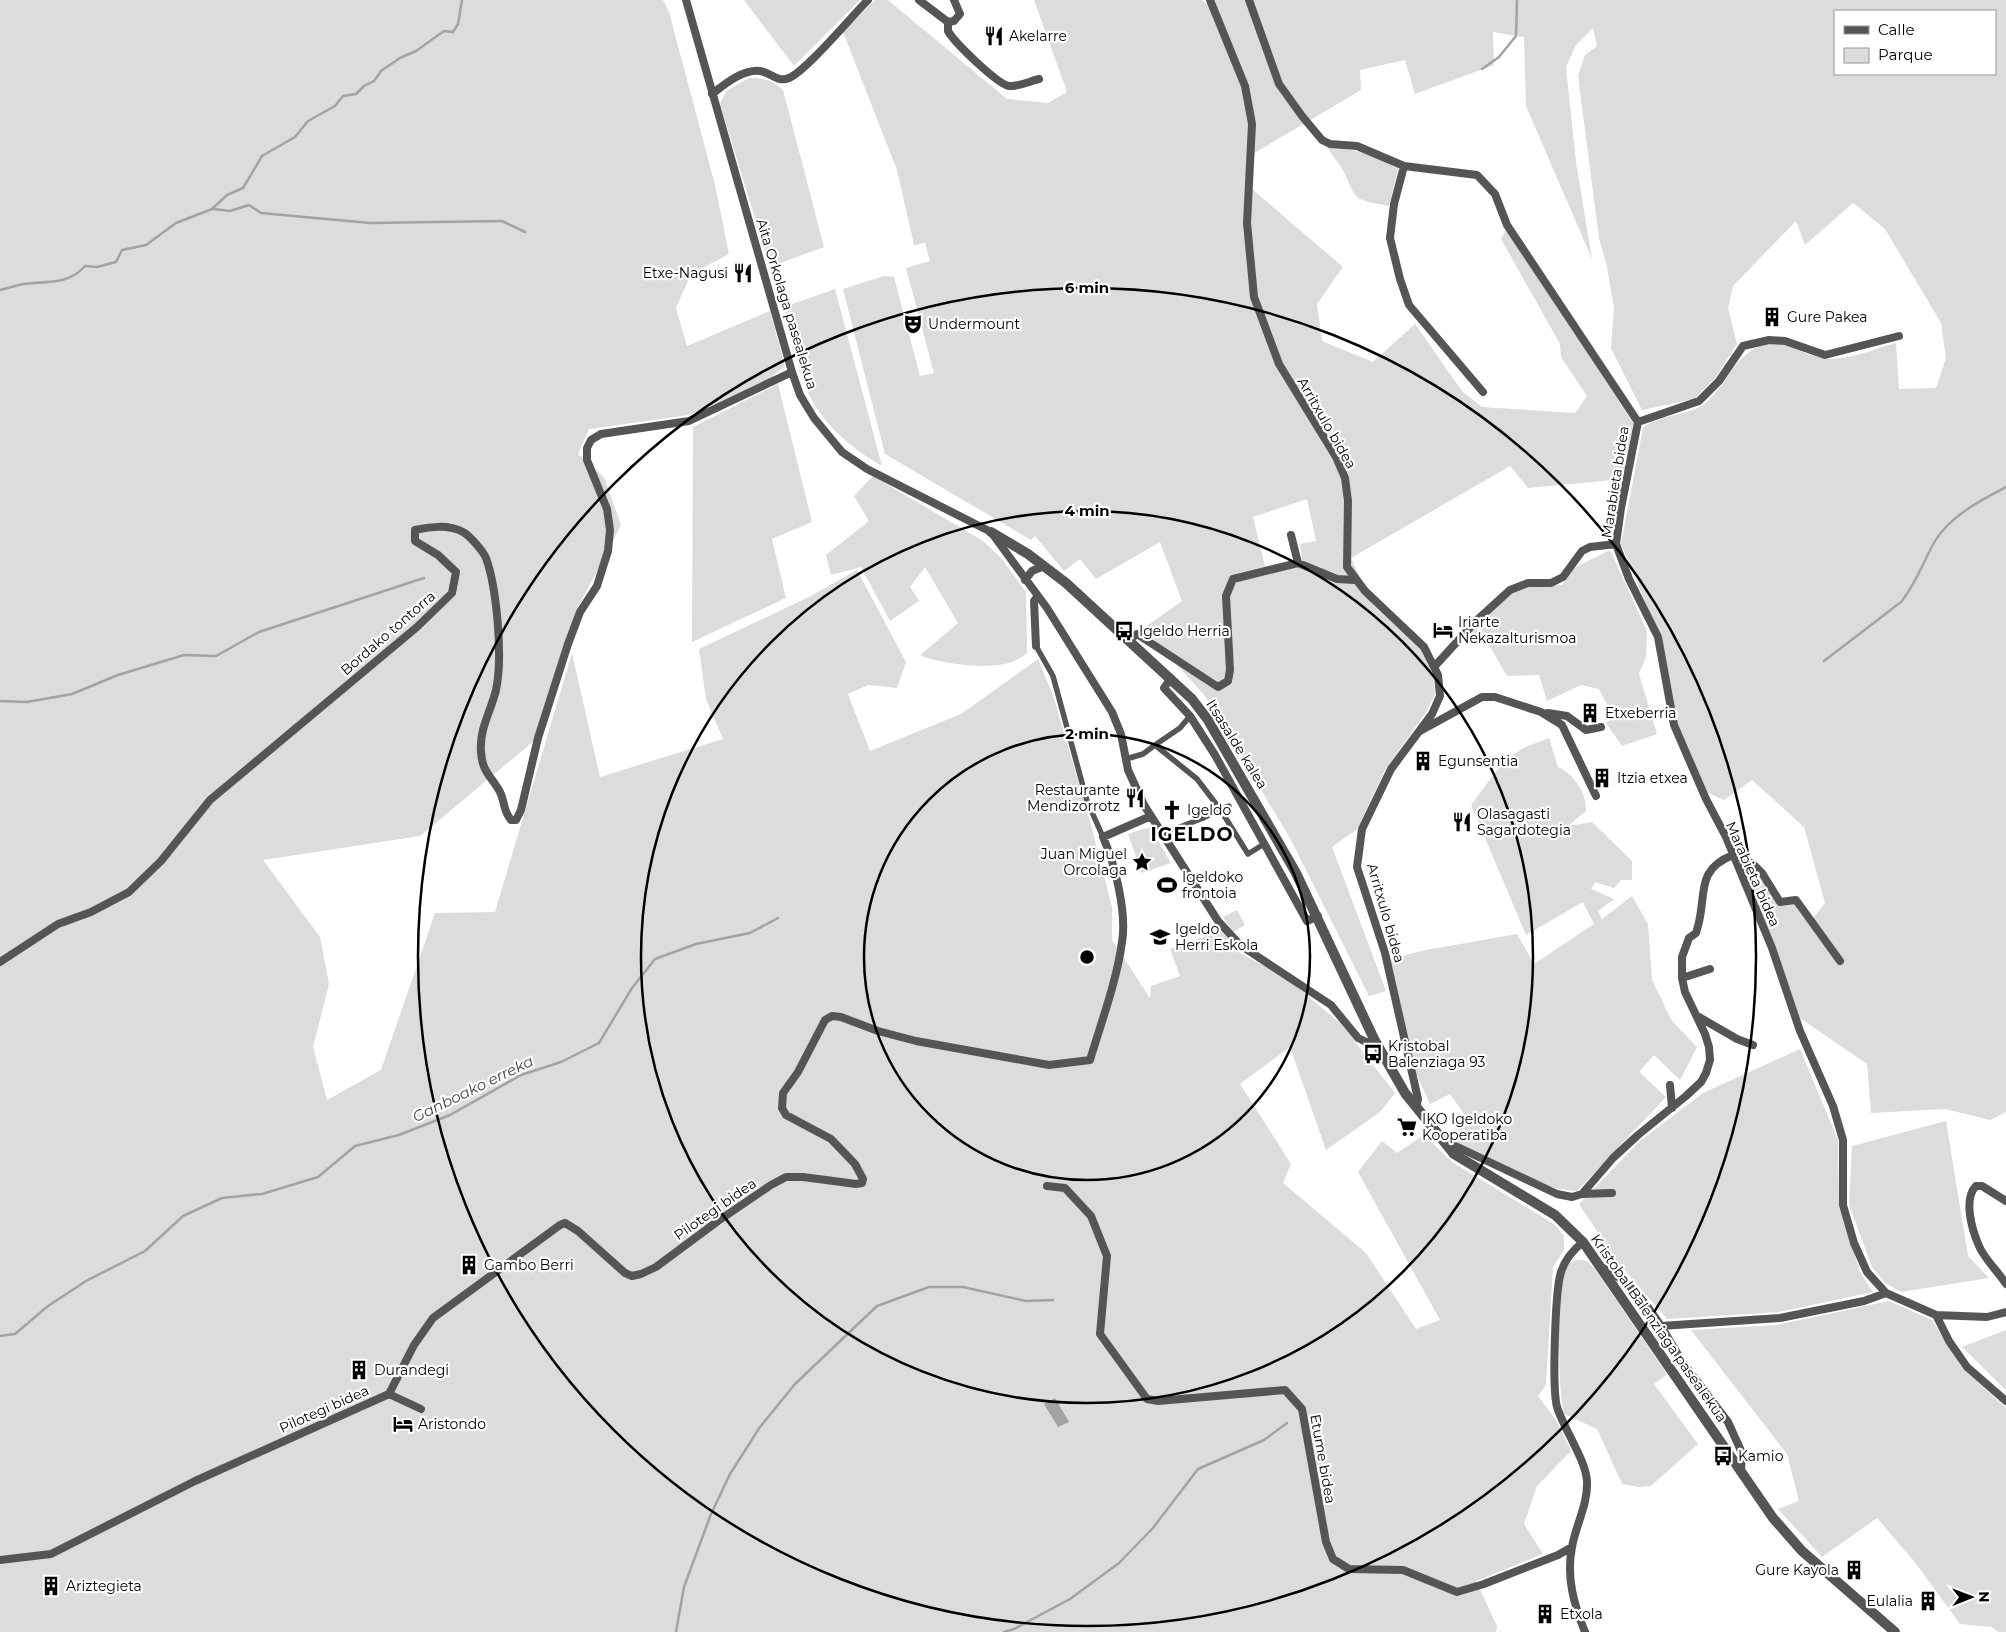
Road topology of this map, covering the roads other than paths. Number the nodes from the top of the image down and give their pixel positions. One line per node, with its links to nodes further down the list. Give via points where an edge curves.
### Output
1 (686, 0): 9 (street, Aita Orkolaga pasealekua)
2 (868, 0): 9 (street, via 804,66 788,78 752,72)
3 (918, 0): 7 (street)
4 (954, 0): 7 (street, via 960,14)
5 (1210, 0): 21 (street, Arritxulo bidea, via 1245,86 1252,124 1247,223 1254,296 1279,364 1336,457 1345,478 1347,568)
6 (1249, 0): 10 (street, Marabieta bidea, via 1279,84 1322,140 1330,144 1357,146)
7 (948, 22): 8 (street, via 948,32 961,49 1005,85)
8 (1039, 78)
9 (712, 94): 12 (street, Aita Orkolaga pasealekua)
10 (1404, 166): 13 (street, via 1394,204 1390,238 1408,305); 14 (street, Marabieta bidea, via 1477,175 1495,194 1507,224)
11 (1899, 336): 14 (street, via 1825,355 1785,341 1769,340 1743,346 1719,381 1699,402)
12 (792, 372): 15 (street, Aita Orkolaga pasealekua, via 800,395 814,418 842,452 867,469); 43 (street, Bordako tontorra, via 689,421 601,434 591,440 587,460 607,509 608,551 597,586 580,612 568,644 516,820 511,820 505,813 500,792 487,776 481,753 483,724 496,689 498,655 494,588 485,555 463,532 438,526 415,530 415,541 438,555 456,572 452,593 417,628 210,800 161,861 129,892 91,912 58,924)
13 (1484, 392)
14 (1638, 422): 17 (street, Marabieta bidea)
15 (991, 532): 19 (street, Itsasalde kalea); 20 (street, Aita Orkolaga pasealekua)
16 (1291, 535): 18 (street)
17 (1616, 544): 25 (street, via 1582,551 1563,577 1551,583 1528,583 1510,590); 40 (street, Marabieta bidea, via 1629,579 1658,637 1674,724)
18 (1298, 563): 21 (street, via 1337,579); 23 (street, via 1232,578 1226,596 1230,670 1228,681 1218,687 1137,634)
19 (1044, 566): 20 (street, via 1032,571); 23 (street, Itsasalde kalea)
20 (1025, 580): 22 (street, Aita Orkolaga pasealekua)
21 (1356, 580): 25 (street, Arritxulo bidea, via 1424,647)
22 (1038, 596): 24 (street, via 1034,601); 32 (street, Aita Orkolaga pasealekua, via 1112,712)
23 (1129, 640): 26 (street, Itsasalde kalea)
24 (1036, 646): 38 (street, via 1053,676 1088,801)
25 (1434, 667): 30 (street, Arritxulo bidea, via 1440,696)
26 (1171, 678): 28 (street, via 1164,688); 41 (street, Itsasalde kalea, via 1208,720)
27 (1541, 712): 29 (street, via 1567,716 1586,730); 30 (street, via 1495,697 1482,697); 33 (street, via 1562,725)
28 (1190, 716): 31 (street, via 1180,728); 39 (street)
29 (1601, 727)
30 (1420, 731): 50 (street, Arritxulo bidea, via 1391,769 1362,829 1357,867 1385,953 1418,1098)
31 (1155, 745): 32 (street, via 1143,754); 35 (street, via 1197,779)
32 (1126, 759): 36 (street, Aita Orkolaga pasealekua, via 1132,779)
33 (1596, 796)
34 (1229, 806): 35 (street)
35 (1220, 809): 37 (street); 39 (street, via 1248,854)
36 (1151, 816): 37 (street, Aita Orkolaga pasealekua); 38 (street)
37 (1162, 834): 47 (street, via 1218,921 1240,945 1332,1005 1364,1042)
38 (1103, 837): 64 (street, Pilotegi bidea, via 1109,850 1122,911 1123,941 1090,1060 1049,1065 916,1041 832,1016 825,1020 798,1072 783,1093 782,1108 786,1115 830,1139 855,1164 862,1183 786,1177 656,1267 632,1276 578,1231 565,1223 560,1225 433,1318 414,1344)
39 (1264, 844): 41 (street, via 1307,921)
40 (1734, 855): 42 (street, via 1753,864 1762,873 1780,902 1796,900); 45 (street, via 1712,868 1705,878 1701,916 1696,933 1689,938 1682,957); 60 (street, Marabieta bidea, via 1772,948 1800,1031 1833,1106 1843,1140 1843,1205 1854,1243 1867,1272)
41 (1318, 916): 47 (street, Itsasalde kalea)
42 (1840, 961)
43 (0, 962)
44 (1710, 968): 45 (street)
45 (1682, 978): 46 (street, via 1685,992)
46 (1698, 1016): 48 (street, via 1737,1039); 51 (street, via 1706,1034 1710,1060 1701,1082)
47 (1374, 1039): 50 (street, Kristobal Balenziaga pasealekua)
48 (1753, 1044)
49 (1670, 1086): 51 (street)
50 (1416, 1107): 52 (street, Kristobal Balenziaga pasealekua)
51 (1672, 1108): 55 (street, via 1638,1134)
52 (1444, 1140): 55 (street, via 1557,1194 1572,1197); 57 (street, Kristobal Balenziaga pasealekua, via 1454,1154 1555,1215)
53 (1047, 1186): 68 (street, Etume bidea, via 1065,1188 1091,1216 1107,1256 1100,1334 1147,1399 1158,1401 1285,1390 1302,1409 1326,1542 1333,1559 1349,1568 1403,1570 1457,1592)
54 (1612, 1193): 55 (street)
55 (1582, 1194)
56 (2006, 1201): 59 (street, via 1982,1186 1976,1186 1970,1192 1979,1246)
57 (1583, 1242): 58 (street, Kristobal Balenziaga pasealekua); 68 (street, via 1573,1250 1561,1270 1556,1312 1556,1404 1586,1476 1587,1497)
58 (1603, 1268): 63 (street, via 1629,1285); 67 (street, Kristobal Balenziaga pasealekua)
59 (2006, 1284)
60 (1886, 1293): 62 (street, Marabieta bidea); 63 (street, via 1864,1301 1780,1318)
61 (2006, 1312): 62 (street, Marabieta bidea, via 1987,1317)
62 (1936, 1315): 65 (street, via 1967,1367)
63 (1661, 1326): 67 (street, via 1683,1363 1728,1422 1742,1453)
64 (389, 1394): 66 (street); 69 (street, Pilotegi bidea, via 195,1480 51,1554)
65 (2006, 1401)
66 (421, 1409)
67 (1741, 1472): 71 (street, Kristobal Balenziaga pasealekua, via 1773,1518 1802,1551)
68 (1572, 1547): 70 (street, via 1570,1585)
69 (0, 1560)
70 (1585, 1632)
71 (1895, 1632)

